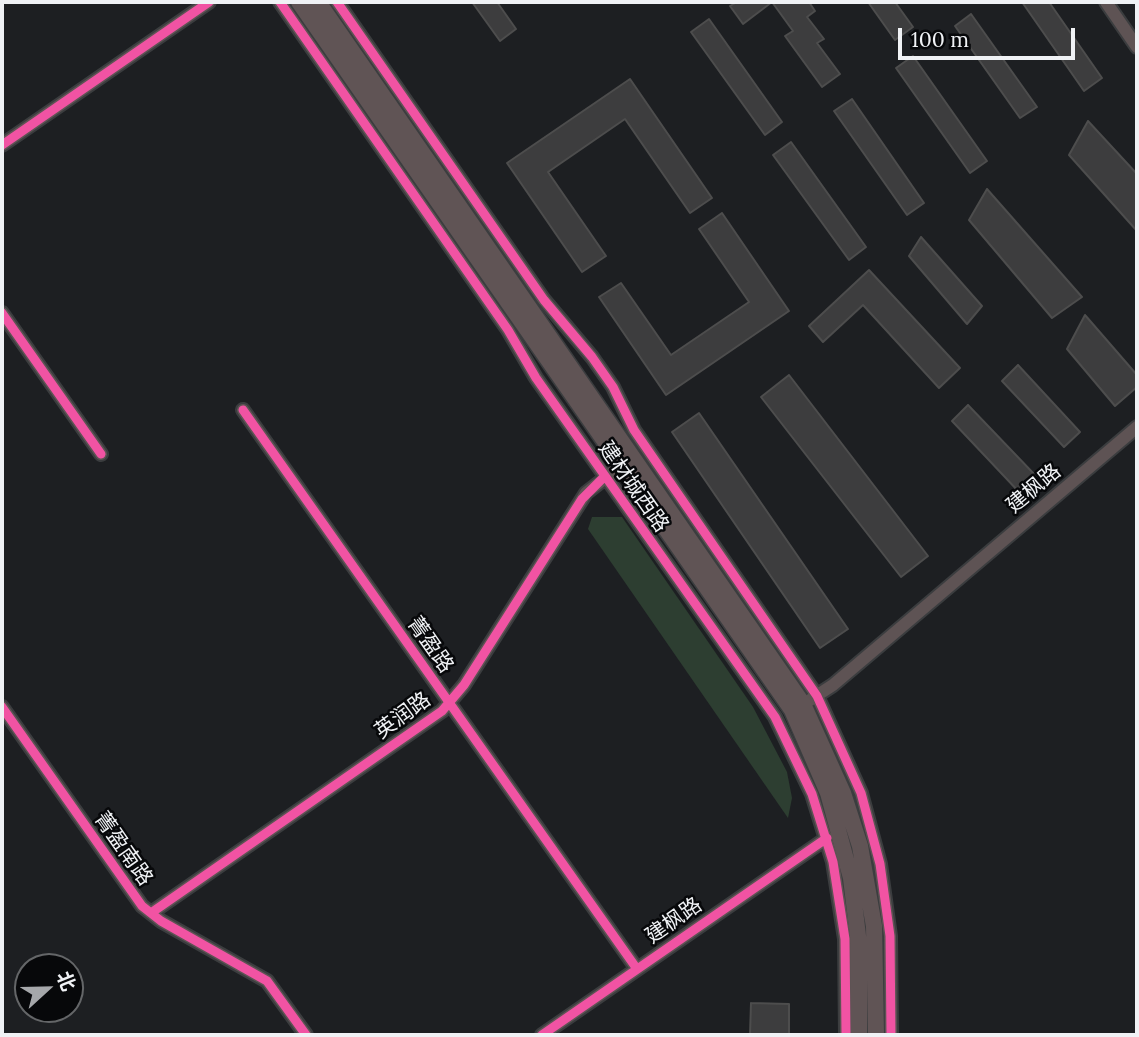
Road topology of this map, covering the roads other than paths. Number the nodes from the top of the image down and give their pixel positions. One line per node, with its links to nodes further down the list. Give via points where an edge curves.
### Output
1 (209, 2): 8 (street)
2 (279, 2): 14 (street, 建材城西路, via 508,330)
3 (299, 2): 13 (main road, 建材城西路)
4 (318, 2): 13 (main road, 建材城西路)
5 (337, 2): 16 (street, 建材城西路, via 544,300 613,387 634,430)
6 (1106, 2): 7 (street)
7 (1137, 47)
8 (2, 145)
9 (2, 313): 12 (street)
10 (243, 410): 15 (street, 菁盈路)
11 (1137, 427): 16 (street, 建枫路)
12 (101, 454)
13 (627, 460): 14 (street, 英润路); 16 (main road, 建材城西路)
14 (604, 477): 15 (street, 英润路, via 582,499); 19 (street, 建材城西路, via 764,699 793,751)
15 (450, 703): 21 (street, 英润路); 22 (street, 菁盈路)
16 (804, 704): 18 (main road, 建材城西路); 27 (main road, 建材城西路, via 839,781 860,846 874,926); 28 (street, 建材城西路, via 853,772 880,864 890,936)
17 (2, 706): 21 (street, 菁盈南路, via 135,897)
18 (811, 749): 19 (street); 26 (main road, 建材城西路, via 838,825 855,900)
19 (819, 813): 20 (street, 建材城西路)
20 (827, 838): 22 (street, 建枫路); 25 (street, 建材城西路, via 845,939)
21 (151, 913): 23 (street, 菁盈南路, via 267,981)
22 (637, 969): 24 (street, 建枫路)
23 (306, 1035)
24 (542, 1035)
25 (846, 1035)
26 (859, 1035)
27 (876, 1035)
28 (891, 1035)

